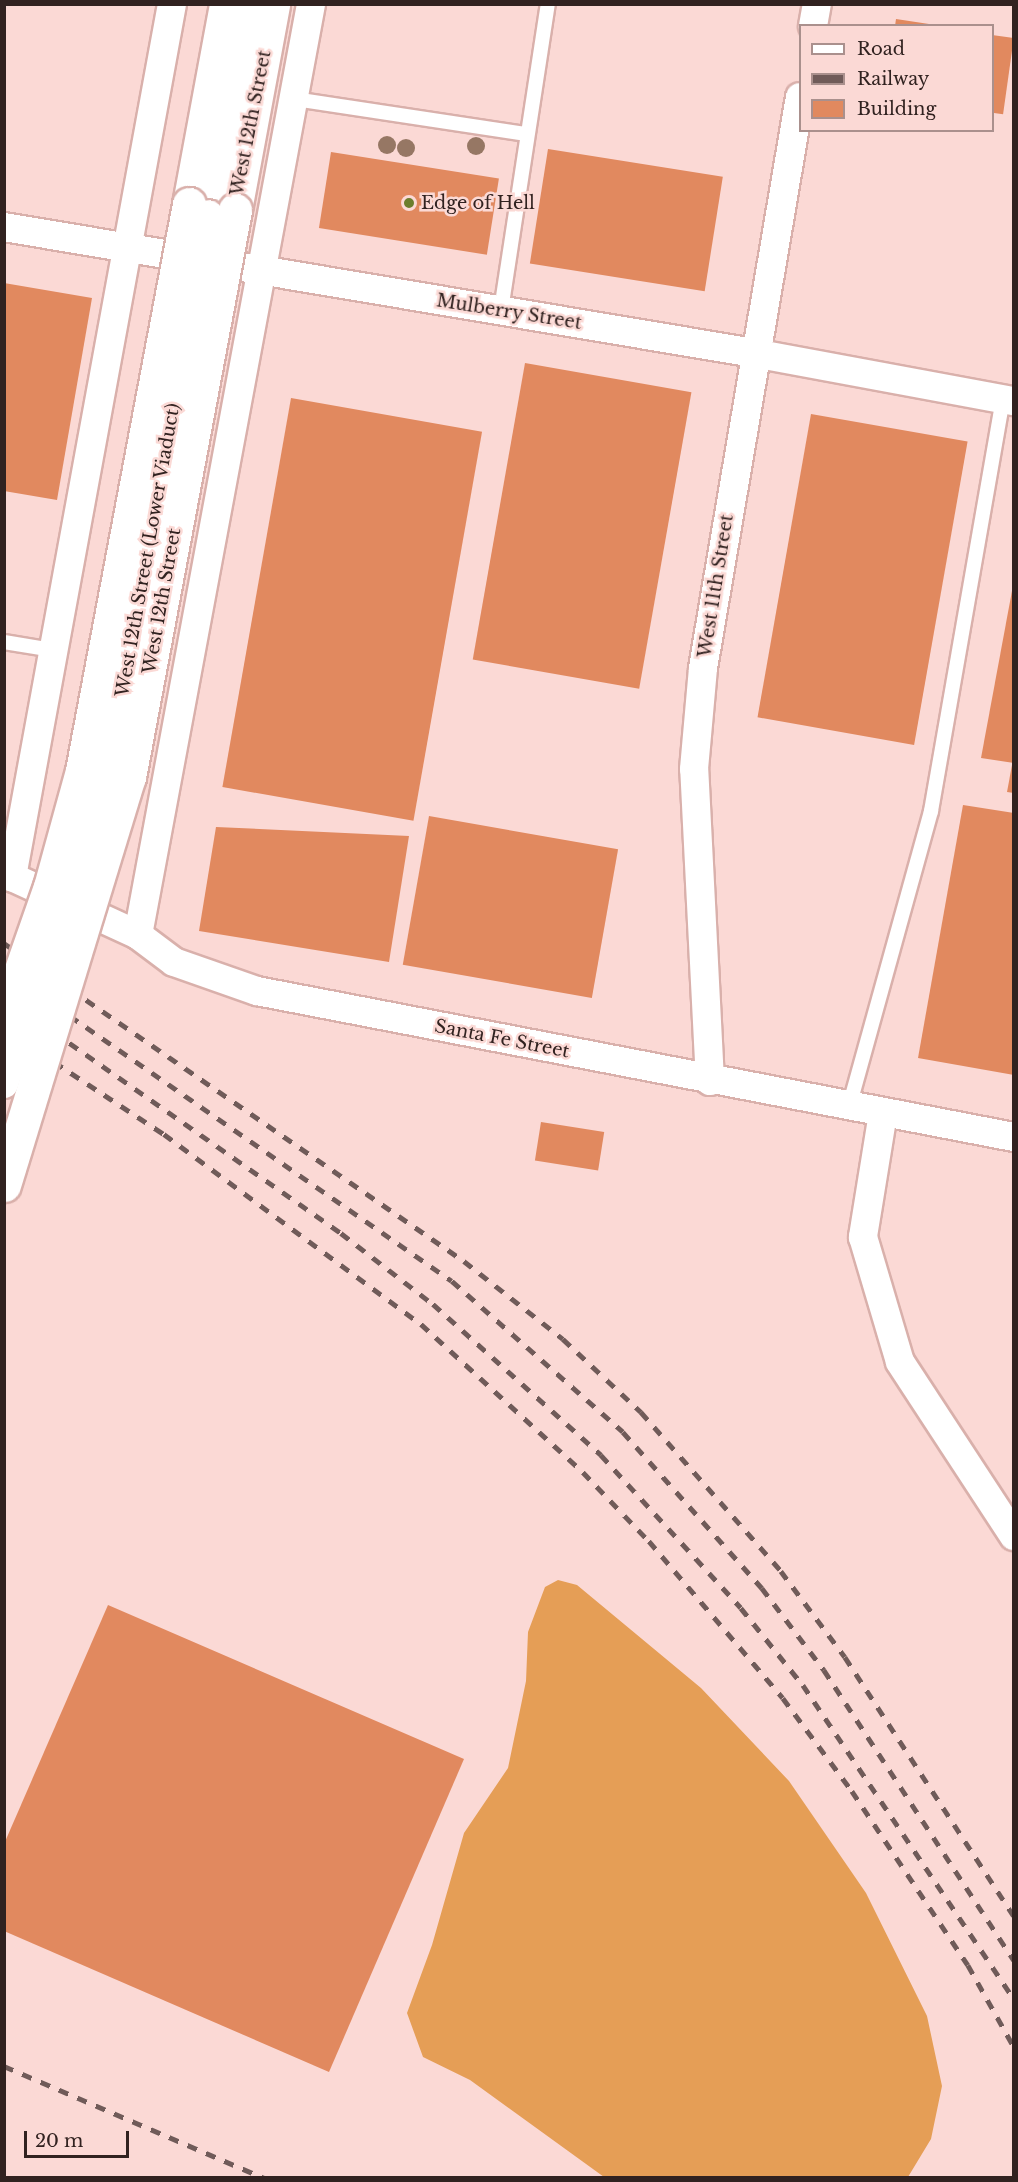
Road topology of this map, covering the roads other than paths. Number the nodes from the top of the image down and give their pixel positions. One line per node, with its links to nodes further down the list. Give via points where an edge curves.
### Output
1 (172, 4): 13 (street)
2 (226, 4): 22 (main road, bridge, via 82,771 50,887)
3 (247, 4): 24 (street, West 12th Street (Lower Viaduct), bridge, via 106,775)
4 (273, 4): 28 (main road, West 12th Street, bridge, via 129,777)
5 (311, 4): 9 (street, West 12th Street)
6 (548, 4): 11 (lane)
7 (817, 4): 8 (street)
8 (813, 24)
9 (294, 99): 11 (lane); 14 (street, West 12th Street)
10 (799, 108): 16 (street, West 11th Street)
11 (526, 134): 15 (lane)
12 (4, 227): 13 (street, Mulberry Street)
13 (127, 248): 14 (street, Mulberry Street); 19 (street)
14 (262, 270): 15 (street, Mulberry Street); 21 (street, West 12th Street)
15 (501, 310): 16 (street, Mulberry Street)
16 (754, 353): 17 (street, Mulberry Street); 23 (street, West 11th Street, via 703,668 694,769)
17 (1008, 400): 25 (lane, via 931,811)
18 (4, 642): 19 (lane)
19 (53, 650): 20 (street)
20 (8, 872): 21 (street, Santa Fe Street)
21 (138, 935): 23 (street, Santa Fe Street, via 174,962 256,991)
22 (4, 1018)
23 (710, 1080): 25 (street, Santa Fe Street)
24 (4, 1084)
25 (849, 1107): 26 (street, Santa Fe Street)
26 (883, 1113): 27 (street, Santa Fe Street); 29 (street, via 863,1237 900,1362)
27 (1014, 1137)
28 (4, 1185)
29 (1014, 1536)

